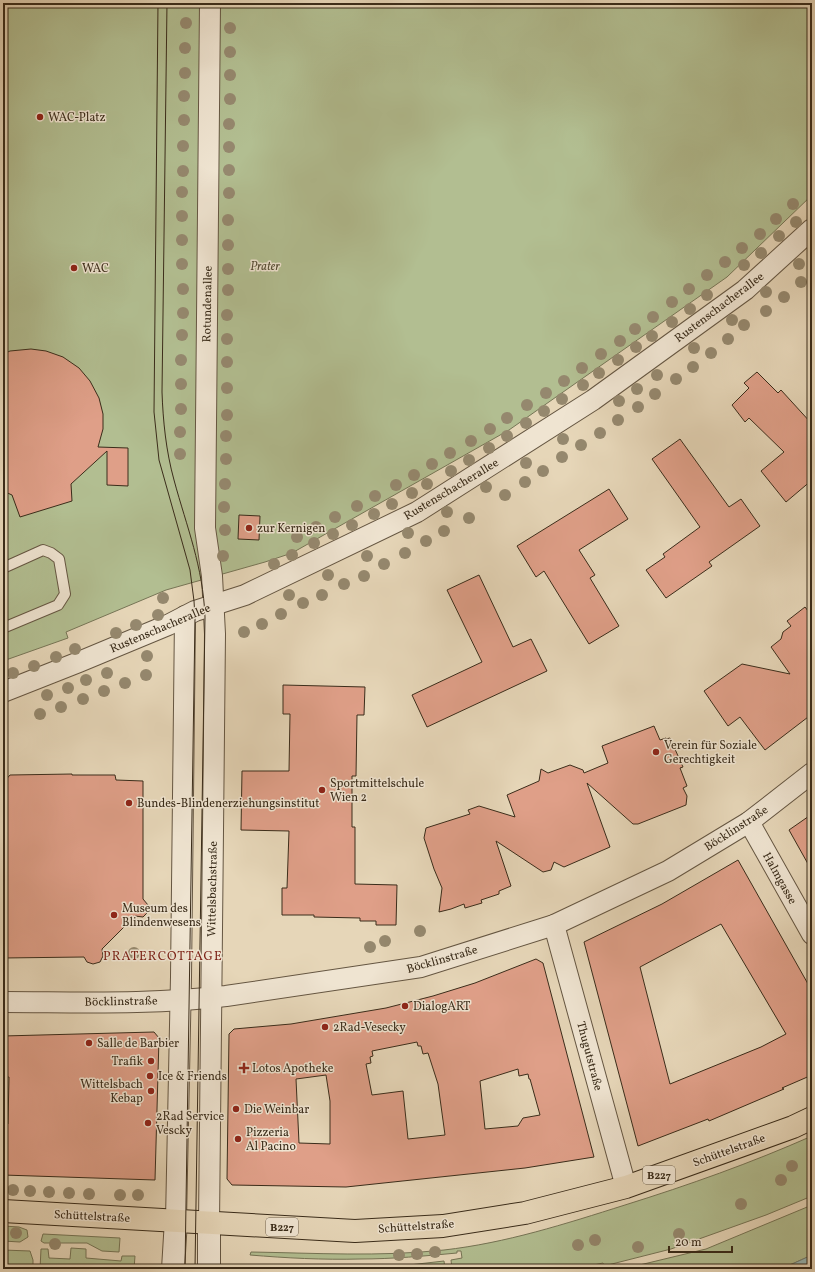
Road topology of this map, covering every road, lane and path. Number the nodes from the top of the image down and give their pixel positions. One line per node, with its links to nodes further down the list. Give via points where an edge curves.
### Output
1 (210, 3): 4 (street, Rotundenallee, via 205,528)
2 (812, 229): 4 (street, Rustenschacherallee, via 745,290 593,400 417,512 245,595)
3 (3, 568): 6 (lane, via 44,550 59,559 65,594 58,605)
4 (214, 604): 5 (street, Rustenschacherallee); 12 (street, Wittelsbachstraße)
5 (186, 616): 7 (street, Rustenschacherallee); 13 (street)
6 (3, 628)
7 (3, 692)
8 (812, 773): 9 (street, Böcklinstraße)
9 (749, 822): 10 (street, Böcklinstraße, via 668,871); 11 (street, Halmgasse)
10 (554, 925): 12 (street, Böcklinstraße, via 421,967); 16 (street, Thugutstraße)
11 (812, 934)
12 (211, 998): 13 (street, Böcklinstraße); 19 (street, Wittelsbachstraße)
13 (180, 1000): 14 (street, Böcklinstraße); 18 (street)
14 (3, 1002)
15 (812, 1118): 16 (main road, Schüttelstraße / B227)
16 (626, 1187): 19 (main road, Schüttelstraße / B227, via 525,1213 443,1226 355,1231)
17 (3, 1211): 18 (main road, Schüttelstraße / B227)
18 (176, 1220): 19 (main road, Schüttelstraße / B227); 20 (street)
19 (209, 1223): 21 (street)
20 (173, 1269)
21 (209, 1269)

